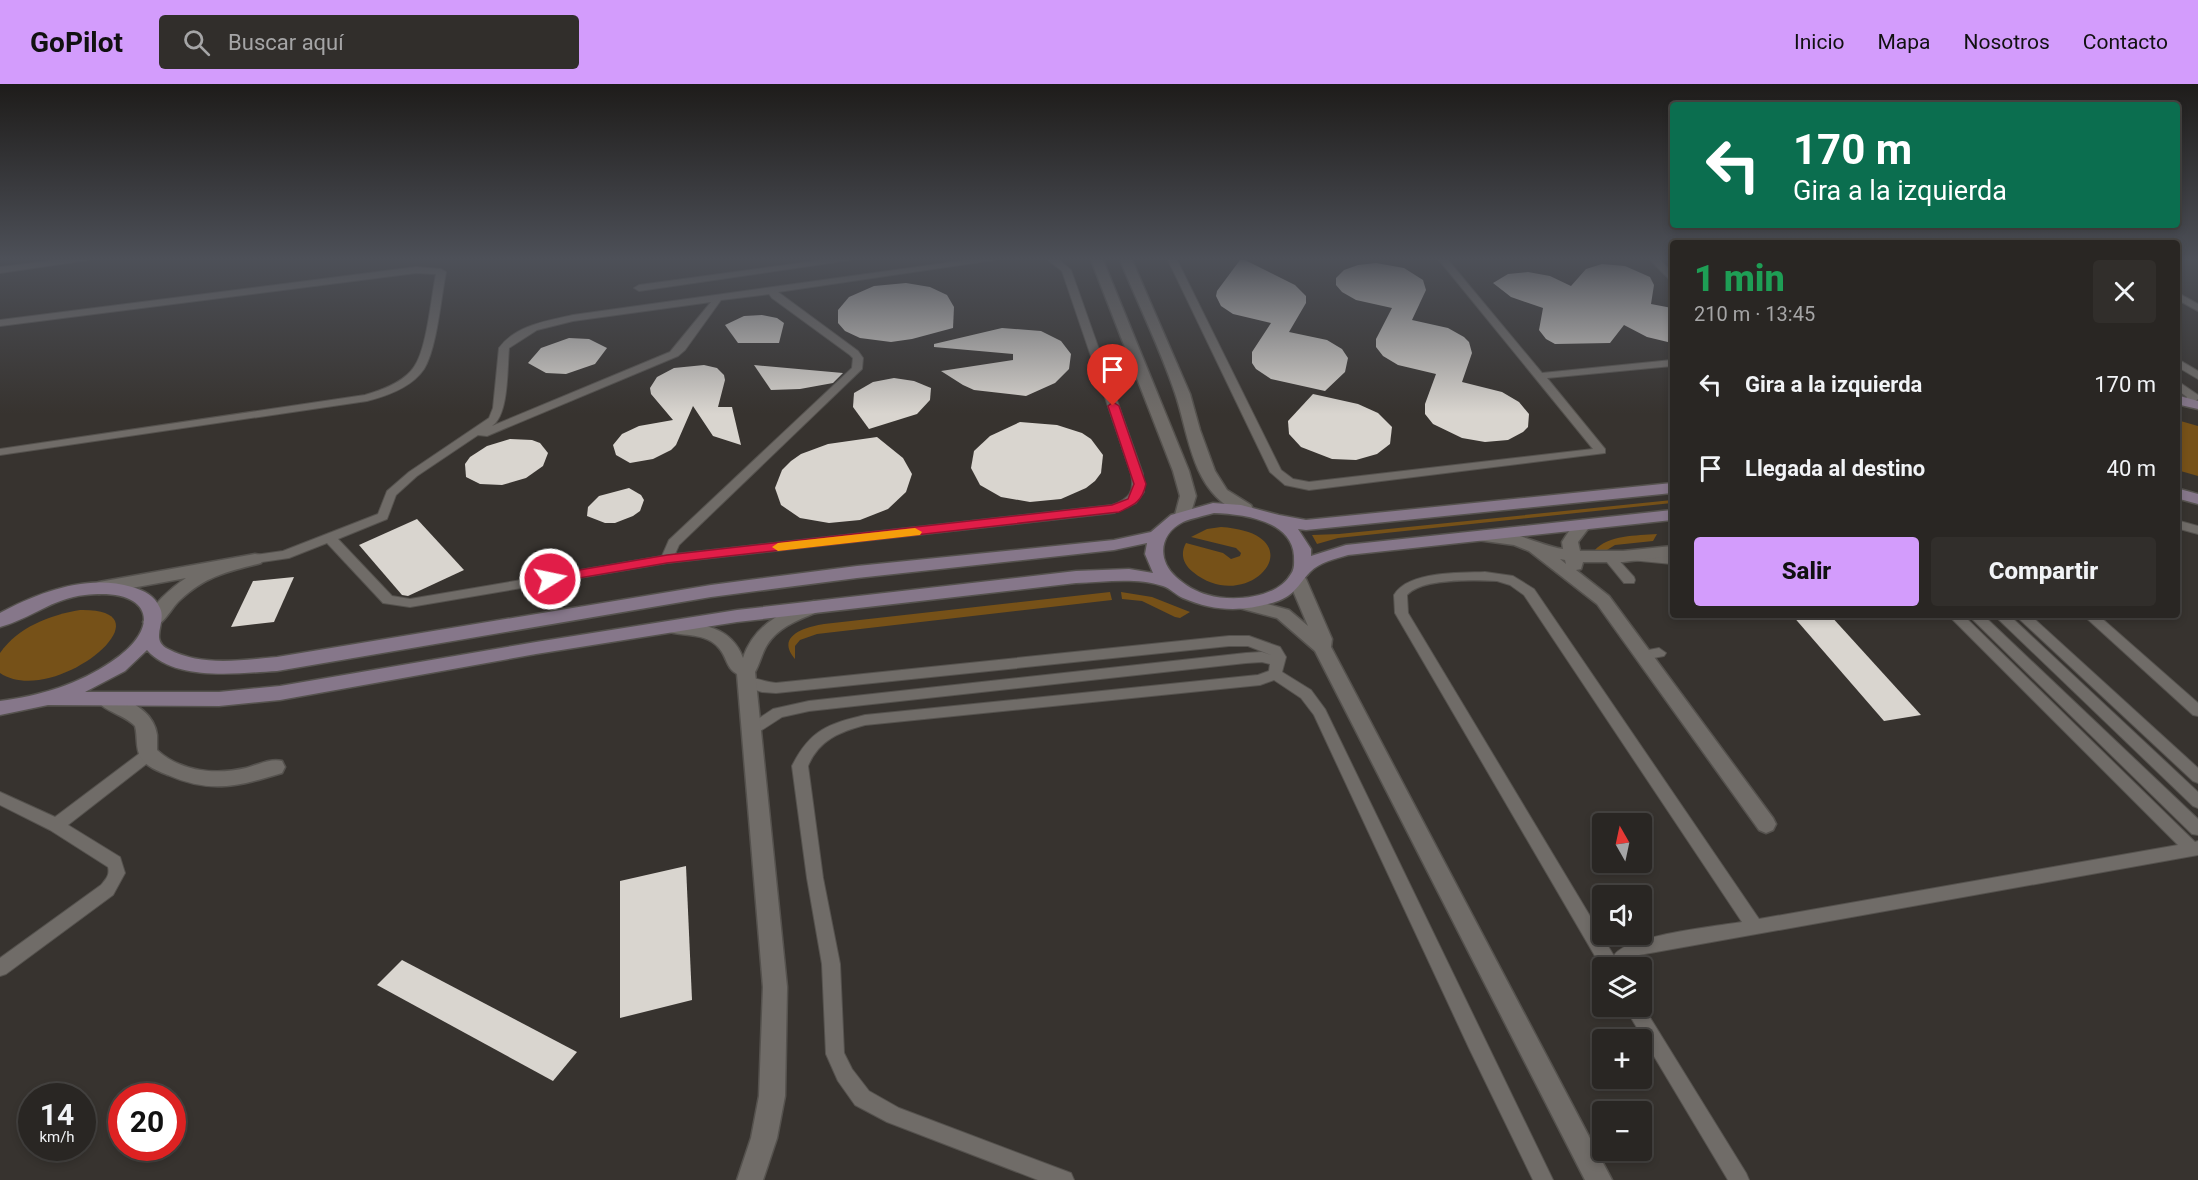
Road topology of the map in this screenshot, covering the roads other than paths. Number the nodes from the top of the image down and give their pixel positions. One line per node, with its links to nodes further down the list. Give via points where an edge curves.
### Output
1 (93, 311): 11 (lane)
2 (433, 311): 19 (lane, via 422,365 402,384 386,392 367,398)
3 (622, 311): 18 (lane, via 573,318 515,337 504,348 497,414)
4 (709, 311): 18 (lane, via 674,354)
5 (796, 311): 37 (lane, via 854,353 858,358 857,369 673,543)
6 (1080, 311): 37 (lane, via 1140,484 1133,501 1114,509)
7 (1117, 311): 24 (street, via 1180,471 1188,496)
8 (1148, 311): 23 (street, via 1183,394 1187,418 1211,477 1218,490)
9 (1197, 311): 14 (lane, via 1276,472 1289,482 1309,486 1601,451)
10 (1485, 311): 14 (lane)
11 (0, 323)
12 (1670, 363): 14 (lane)
13 (2180, 364): 15 (lane)
14 (1539, 376)
15 (2198, 376)
16 (2180, 387): 17 (lane)
17 (2190, 398)
18 (462, 443): 32 (lane, via 413,474 391,494 383,516)
19 (0, 452)
20 (1670, 488): 26 (main road, via 1306,525)
21 (2180, 494): 22 (main road)
22 (2198, 499)
23 (1245, 509): 24 (main road, via 1213,508); 26 (main road)
24 (1183, 515): 30 (main road)
25 (1670, 515): 27 (main road)
26 (1275, 520): 41 (main road, via 1301,547 1304,558)
27 (1583, 525): 31 (main road); 40 (street, via 1570,542)
28 (2180, 525): 29 (lane)
29 (2198, 530)
30 (1157, 536): 43 (main road, via 1154,561); 56 (main road, via 1114,545 711,591 277,664 210,668 192,665 160,653 152,644)
31 (1483, 536): 40 (street, via 1506,538); 41 (main road, via 1346,549 1315,560)
32 (329, 537): 36 (lane, via 285,555); 37 (lane, via 388,600 401,603)
33 (1670, 551): 34 (street)
34 (1632, 556): 35 (street); 38 (lane)
35 (1610, 558): 40 (street); 42 (lane)
36 (255, 559): 39 (street)
37 (667, 559)
38 (1670, 560)
39 (221, 566): 44 (street); 56 (street, via 174,594 162,605)
40 (1574, 566): 72 (street, via 1651,654)
41 (1300, 574): 46 (main road, via 1276,596); 57 (street)
42 (1629, 580)
43 (1167, 581): 46 (main road, via 1193,597); 47 (main road, via 1129,575 1076,577)
44 (98, 589): 45 (main road); 56 (main road, via 129,591 141,596 153,611)
45 (39, 602): 48 (main road); 54 (main road)
46 (1245, 604): 57 (street, via 1283,614)
47 (818, 606): 55 (main road); 59 (street, via 776,624 762,636)
48 (0, 613)
49 (1958, 618): 75 (lane)
50 (1978, 618): 74 (lane)
51 (2004, 618): 71 (lane)
52 (2025, 618): 69 (lane)
53 (2093, 618): 64 (lane)
54 (0, 621)
55 (672, 627): 59 (street, via 701,630 730,644 737,666); 61 (main road, via 280,693 219,699)
56 (150, 628): 60 (main road, via 128,658 93,682)
57 (1323, 647): 84 (street)
58 (1277, 668): 59 (lane, via 1279,657 1268,646 1229,641 776,688 762,687); 66 (lane, via 1262,657 1245,658 809,706 778,713); 82 (lane, via 1260,680 865,720 837,727 817,738 806,751 800,766 831,964 835,1054 840,1064 862,1098 932,1131); 83 (lane, via 1306,694 1320,713)
59 (746, 676): 66 (street)
60 (50, 699): 61 (main road); 62 (main road)
61 (107, 700): 67 (street, via 134,712 143,722)
62 (28, 705): 63 (main road); 65 (street)
63 (0, 708)
64 (2198, 711)
65 (0, 715)
66 (751, 731): 81 (street, via 775,987 772,1096)
67 (149, 754): 68 (street, via 193,778 218,780); 73 (lane)
68 (275, 767)
69 (2198, 777)
70 (0, 798): 73 (lane)
71 (2198, 802)
72 (1766, 824)
73 (56, 825): 79 (lane, via 114,862 118,874 107,890)
74 (2198, 829)
75 (2195, 849): 76 (lane)
76 (1755, 927): 77 (lane, via 1529,592 1508,578 1493,576 1407,587 1398,605 1405,621); 78 (lane, via 1636,948)
77 (1605, 957)
78 (1622, 957)
79 (0, 968)
80 (1640, 1017): 85 (lane)
81 (750, 1180)
82 (1064, 1180)
83 (1543, 1180)
84 (1599, 1180)
85 (1739, 1180)

